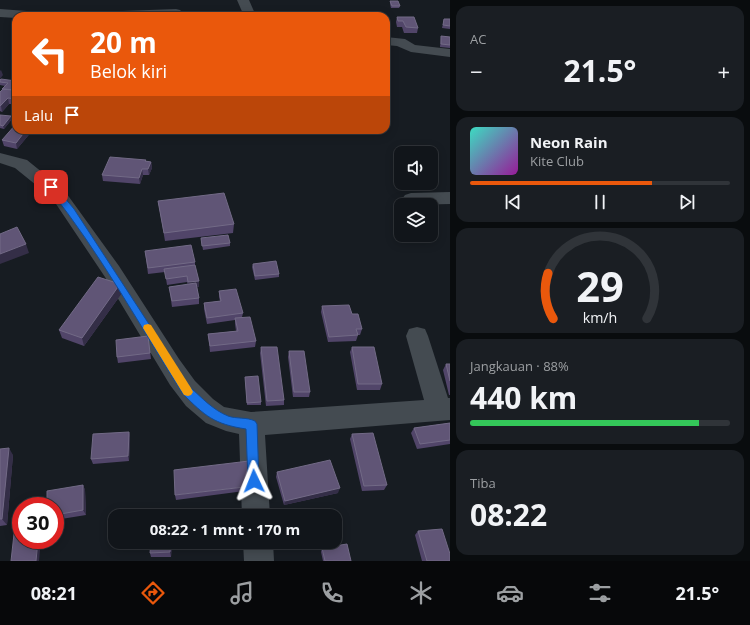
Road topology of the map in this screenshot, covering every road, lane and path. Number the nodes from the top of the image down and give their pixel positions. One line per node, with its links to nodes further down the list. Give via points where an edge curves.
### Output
1 (243, 0): 2 (street)
2 (248, 12)
3 (0, 13): 4 (street)
4 (12, 14)
5 (390, 41): 6 (street, via 400,42 411,48)
6 (450, 53)
7 (0, 158): 12 (street, via 21,164 58,194 187,391 216,416 228,421)
8 (438, 198): 9 (street)
9 (450, 198)
10 (418, 336): 11 (street)
11 (444, 410): 12 (street)
12 (252, 424): 13 (street)
13 (256, 509)

